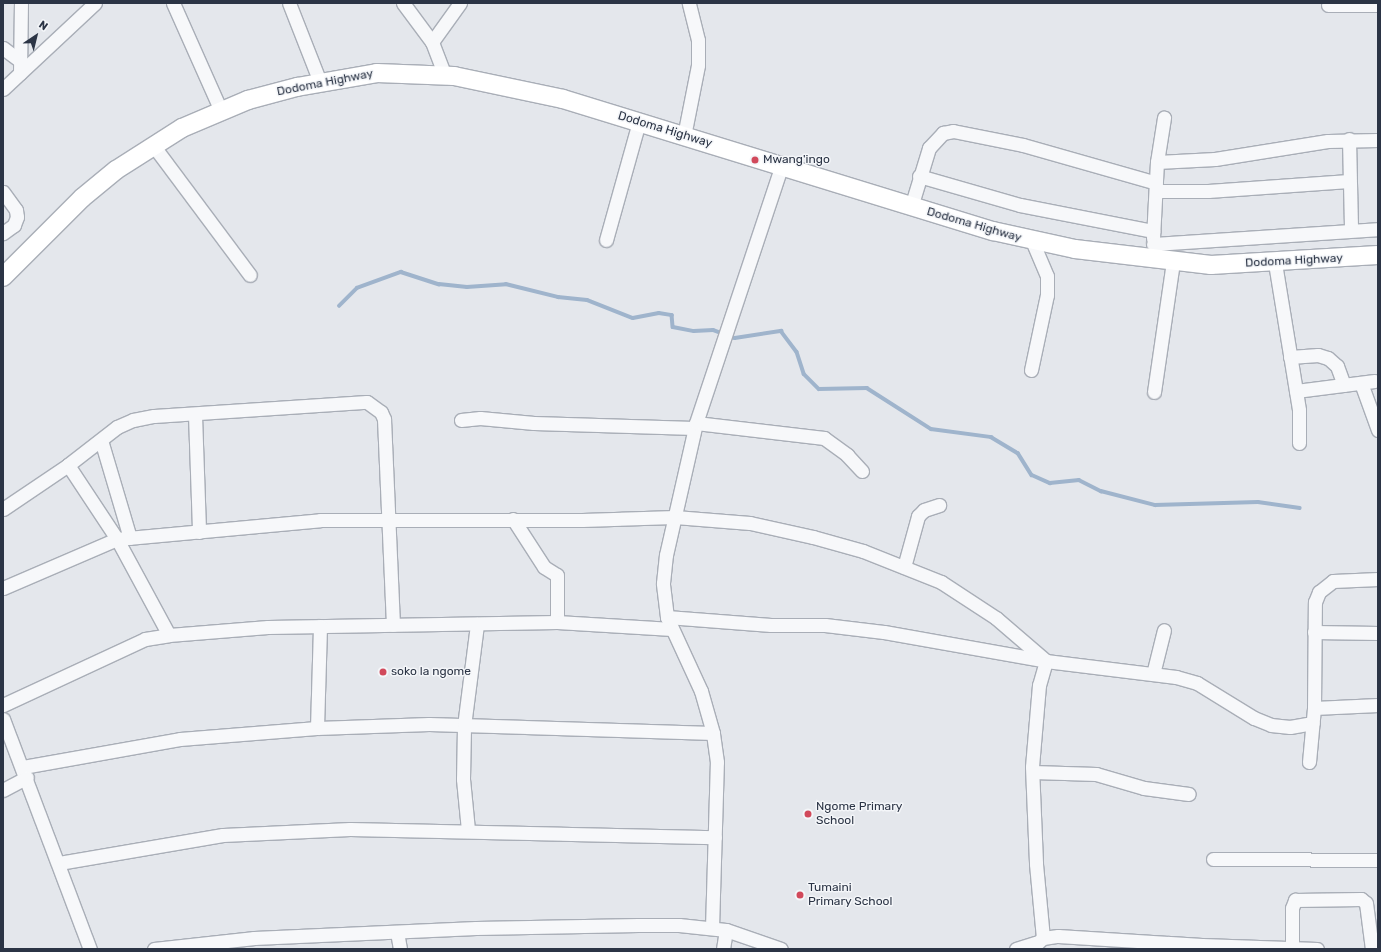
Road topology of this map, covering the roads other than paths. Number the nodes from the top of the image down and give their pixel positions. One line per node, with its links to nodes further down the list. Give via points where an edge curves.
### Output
1 (21, 3): 12 (street)
2 (95, 3): 12 (street)
3 (173, 3): 16 (street)
4 (289, 3): 14 (street)
5 (403, 3): 10 (street)
6 (460, 3): 10 (street)
7 (689, 3): 19 (street, via 698,40 698,65)
8 (1328, 5): 9 (street)
9 (1378, 5)
10 (432, 42): 13 (street)
11 (3, 48): 12 (street)
12 (20, 67): 15 (street)
13 (445, 76): 14 (highway, Dodoma Highway, via 377,73); 18 (highway, Dodoma Highway, via 563,99)
14 (320, 82): 16 (highway, Dodoma Highway, via 248,100)
15 (3, 89)
16 (221, 111): 22 (highway, Dodoma Highway, via 182,128)
17 (1164, 118): 23 (street)
18 (639, 122): 19 (highway, Dodoma Highway); 34 (street)
19 (684, 136): 24 (highway, Dodoma Highway)
20 (1349, 139): 21 (street); 23 (street, via 1215,159); 26 (street)
21 (1378, 140)
22 (153, 145): 40 (street); 41 (highway, Dodoma Highway, via 116,170 82,198)
23 (1157, 162): 27 (street)
24 (782, 165): 29 (highway, Dodoma Highway); 51 (street)
25 (919, 176): 27 (street, via 934,140 943,133 953,131 1023,146); 29 (street); 32 (street, via 1020,205)
26 (1349, 181): 27 (street, via 1208,191); 31 (street)
27 (1156, 187): 32 (street)
28 (3, 192): 33 (street, via 16,210 17,217 14,225)
29 (911, 207): 35 (highway, Dodoma Highway)
30 (1378, 229): 31 (street)
31 (1351, 230): 36 (street)
32 (1153, 231): 36 (street)
33 (3, 233)
34 (606, 240)
35 (1032, 241): 36 (highway, Dodoma Highway); 43 (street, via 1047,276 1047,296)
36 (1153, 252): 38 (highway, Dodoma Highway)
37 (1378, 256): 39 (highway, Dodoma Highway)
38 (1173, 262): 39 (highway, Dodoma Highway, via 1211,265); 47 (street)
39 (1275, 263): 42 (street)
40 (250, 275)
41 (3, 277)
42 (1290, 357): 46 (street, via 1318,355 1328,358 1338,366); 48 (street)
43 (1032, 370)
44 (1374, 381): 45 (street)
45 (1361, 383): 46 (street); 52 (street)
46 (1344, 384): 48 (street)
47 (1154, 392)
48 (1296, 392): 54 (street)
49 (195, 415): 53 (street, via 154,416 133,420 117,427); 61 (street, via 367,402 376,407 384,419); 62 (street)
50 (461, 420): 51 (street, via 480,418 534,423)
51 (695, 426): 56 (street, via 824,438); 59 (street)
52 (1378, 430)
53 (101, 440): 55 (street); 63 (street)
54 (1298, 443)
55 (68, 465): 58 (street); 64 (street)
56 (862, 471)
57 (939, 505): 65 (street, via 924,510 918,516)
58 (3, 509)
59 (675, 517): 60 (street, via 582,520); 65 (street, via 750,523 862,551); 69 (street, via 663,582)
60 (513, 518): 61 (street); 68 (street, via 544,567 557,575)
61 (390, 519): 62 (street, via 320,520); 71 (street)
62 (199, 532): 63 (street)
63 (130, 538): 64 (street)
64 (117, 539): 67 (street); 76 (street)
65 (904, 567): 77 (street, via 942,582 974,602)
66 (1378, 579): 74 (street, via 1333,581 1324,586 1316,602)
67 (3, 588)
68 (557, 622): 69 (street); 70 (street)
69 (669, 623): 77 (street, via 825,625 939,640); 86 (street, via 700,691)
70 (477, 624): 71 (street); 84 (street)
71 (393, 625): 72 (street)
72 (320, 626): 76 (street); 85 (street)
73 (1164, 630): 78 (street)
74 (1314, 632): 75 (street); 81 (street)
75 (1378, 633)
76 (169, 635): 79 (street, via 145,639)
77 (1046, 661): 78 (street); 89 (street, via 1038,685)
78 (1153, 674): 83 (street, via 1197,684 1254,718 1271,725 1290,727)
79 (3, 705)
80 (1378, 705): 81 (street)
81 (1314, 708): 83 (street)
82 (3, 719): 88 (street)
83 (1313, 723): 87 (street)
84 (464, 726): 85 (street, via 429,724); 86 (street); 92 (street, via 463,779)
85 (317, 728): 88 (street, via 180,739)
86 (713, 733): 93 (street, via 717,762)
87 (1309, 762)
88 (25, 772): 90 (street); 95 (street)
89 (1033, 772): 91 (street, via 1096,774 1144,788); 100 (street)
90 (3, 790)
91 (1190, 794)
92 (468, 830): 93 (street); 95 (street, via 350,829 223,835)
93 (715, 837): 97 (street)
94 (1213, 859): 96 (street)
95 (59, 863): 102 (street)
96 (1375, 863)
97 (712, 928): 98 (street); 99 (street, via 638,925)
98 (726, 930): 105 (street); 106 (street)
99 (397, 932): 103 (street, via 254,938); 104 (street)
100 (1036, 944): 101 (street, via 1058,936); 107 (street)
101 (1297, 948): 108 (street); 109 (street, via 1292,908 1296,900 1361,899 1366,903)
102 (90, 949)
103 (154, 949)
104 (400, 949)
105 (723, 949)
106 (780, 949)
107 (1016, 949)
108 (1317, 949)
109 (1372, 949)

